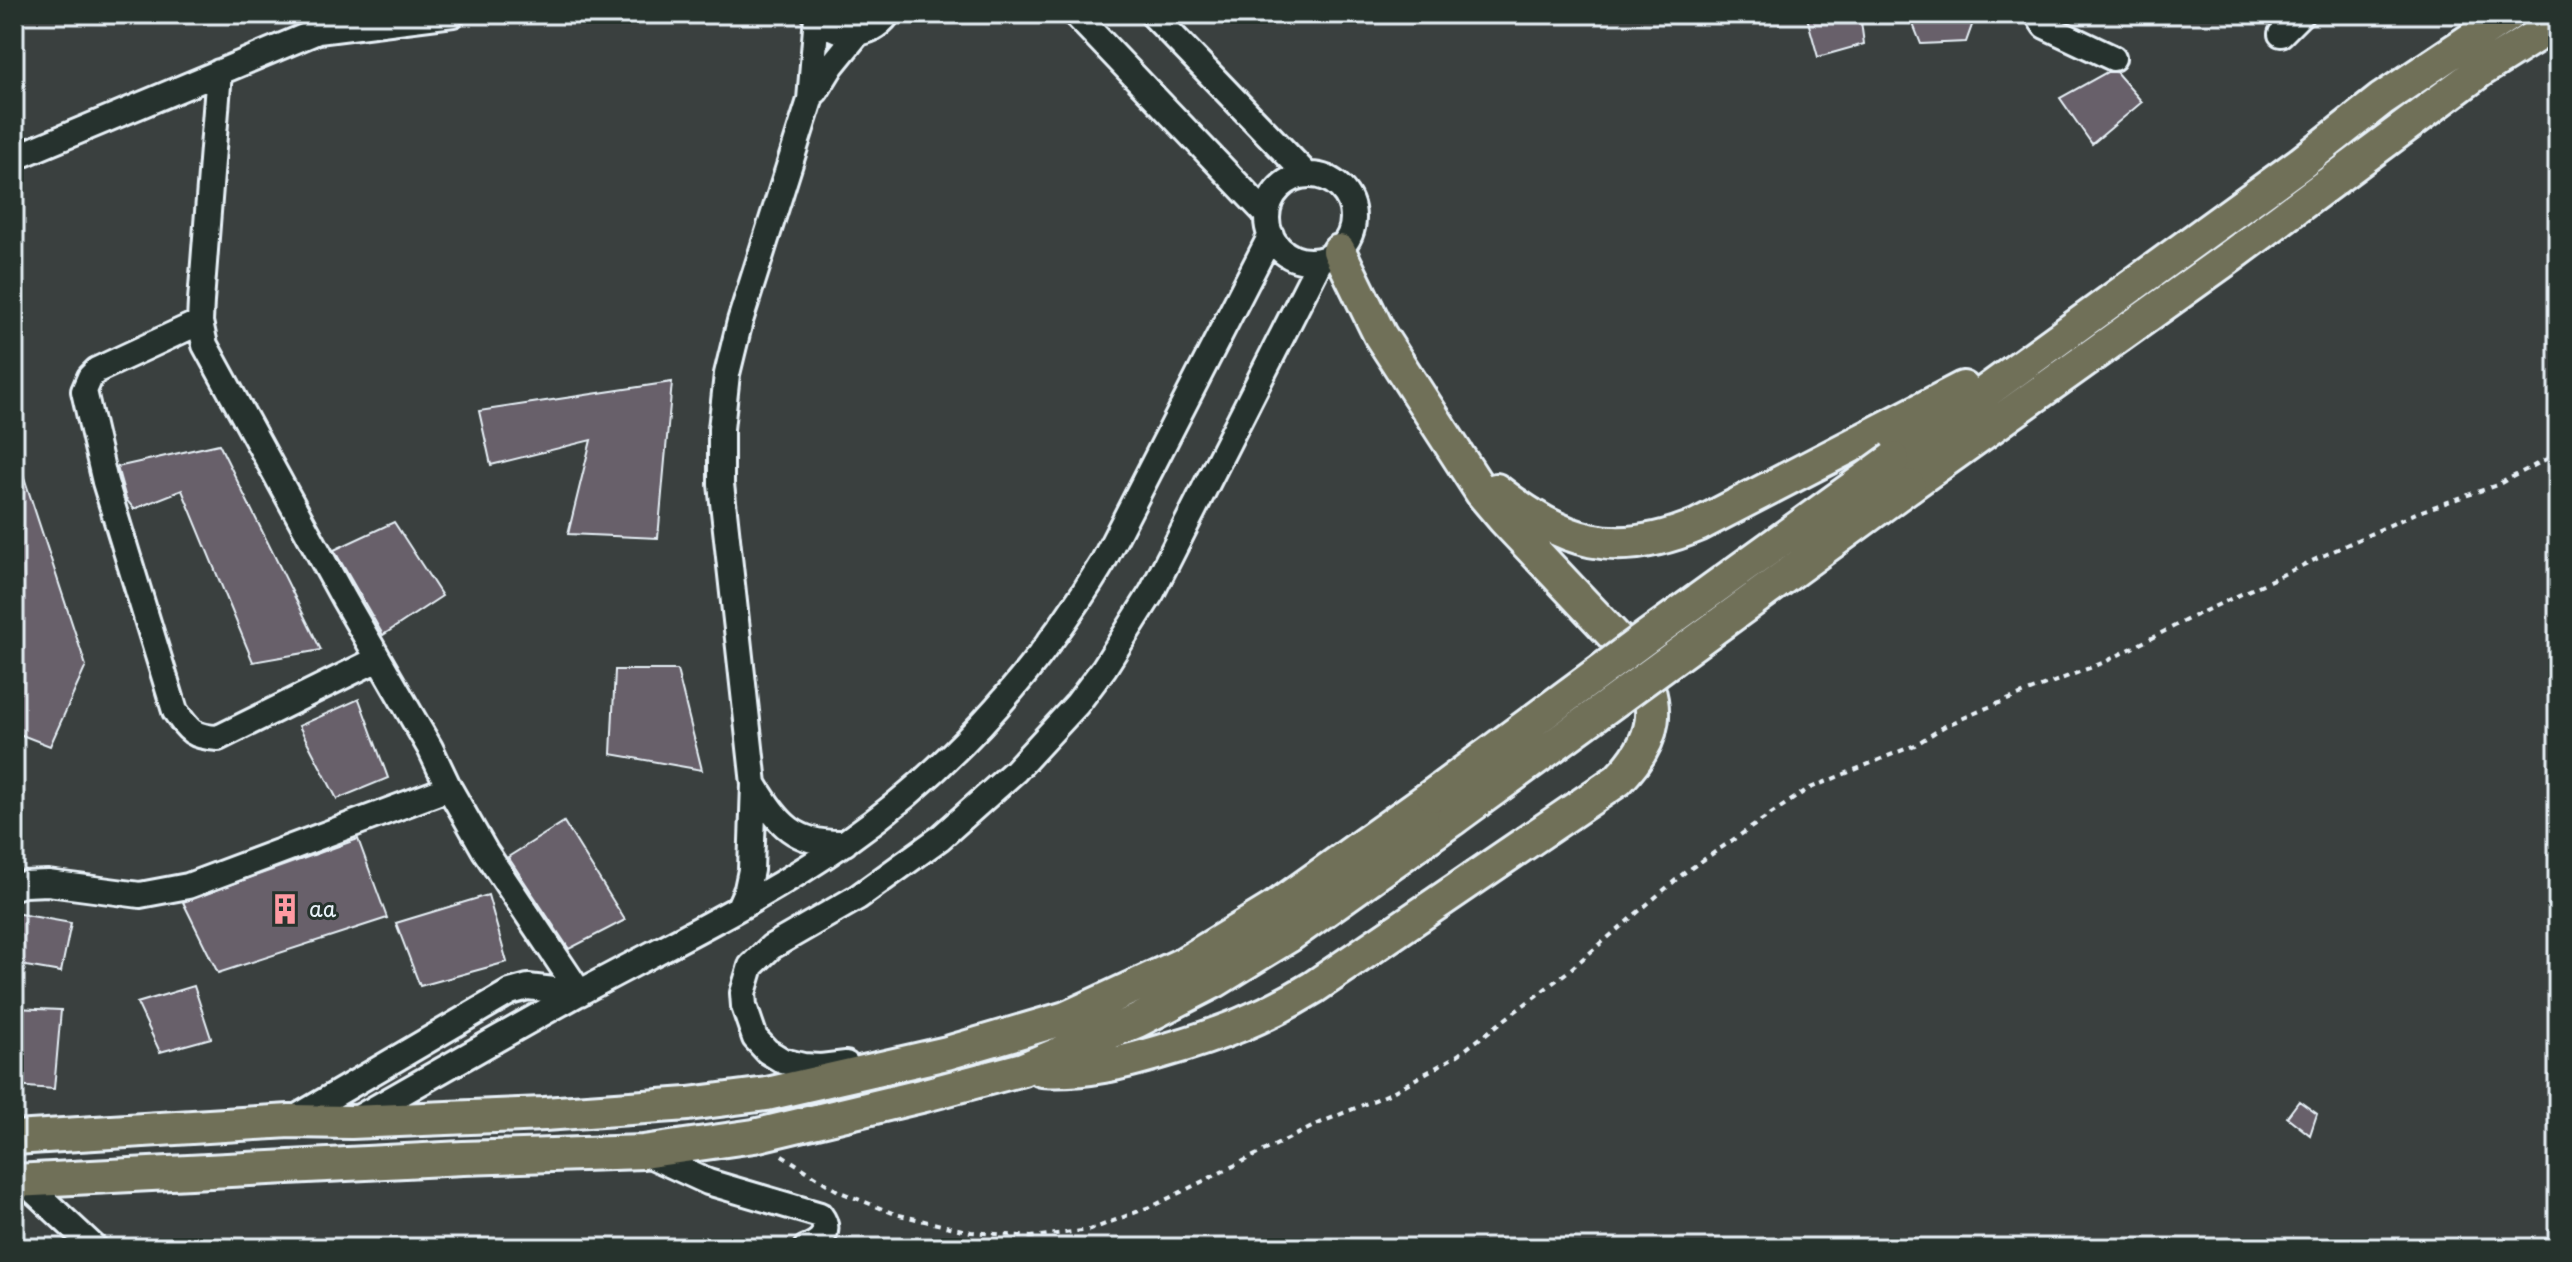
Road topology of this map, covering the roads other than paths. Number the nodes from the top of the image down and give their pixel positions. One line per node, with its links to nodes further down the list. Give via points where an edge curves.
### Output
1 (453, 14): 13 (street, via 318,31)
2 (888, 14): 10 (street)
3 (1075, 14): 17 (street)
4 (1152, 14): 16 (street)
5 (2037, 14): 12 (street, via 2045,26)
6 (2301, 14): 11 (street)
7 (2509, 14): 20 (main road, via 2382,99)
8 (817, 15): 10 (street, via 829,26); 14 (street)
9 (2558, 22): 22 (main road, via 2480,71 2231,256)
10 (858, 33): 14 (street)
11 (2281, 34)
12 (2113, 58)
13 (219, 72): 15 (street); 19 (street)
14 (810, 100): 24 (street, via 740,321 721,429 721,484)
15 (14, 158)
16 (1307, 175): 17 (street, via 1285,184 1270,203); 18 (street, via 1336,184 1353,209 1349,239)
17 (1269, 225): 18 (street, via 1279,248 1291,257 1305,261); 27 (street, via 1103,562 1056,636 973,736)
18 (1330, 256): 21 (main road); 31 (street, via 1152,592 1077,704 1015,771 940,838 858,897 771,947 751,966 744,1006 755,1038 767,1051 803,1066)
19 (200, 322): 23 (street, via 211,357); 23 (street, via 97,370 84,391 105,482 175,711 192,733 218,738)
20 (2071, 330): 21 (main road, via 1698,525 1648,542 1595,542 1544,525); 22 (main road)
21 (1463, 466): 32 (main road, via 1504,519 1634,657 1645,676 1653,719 1631,767 1270,1013 1221,1035 1121,1064)
22 (1901, 472): 26 (main road, bridge)
23 (378, 659): 25 (street)
24 (754, 784): 27 (street, via 795,834); 29 (street, via 751,870)
25 (449, 788): 28 (street, via 188,886 140,895 48,883); 30 (street)
26 (1443, 807): 31 (main road, via 1146,984 1001,1039); 32 (main road, via 1348,896 1215,981 1110,1035)
27 (845, 843): 29 (street)
28 (14, 887)
29 (739, 907): 30 (street)
30 (580, 993): 34 (street, via 528,987 510,992); 35 (street)
31 (896, 1064): 33 (main road, via 767,1094)
32 (1023, 1069): 37 (main road, via 754,1136)
33 (544, 1114): 35 (main road); 38 (main road)
34 (290, 1121): 35 (main road); 36 (main road)
35 (351, 1122)
36 (14, 1138)
37 (643, 1152): 38 (main road); 41 (street, via 708,1182 820,1215 826,1230 822,1239)
38 (548, 1157): 39 (main road)
39 (18, 1181): 40 (street)
40 (95, 1248)
41 (806, 1248)

